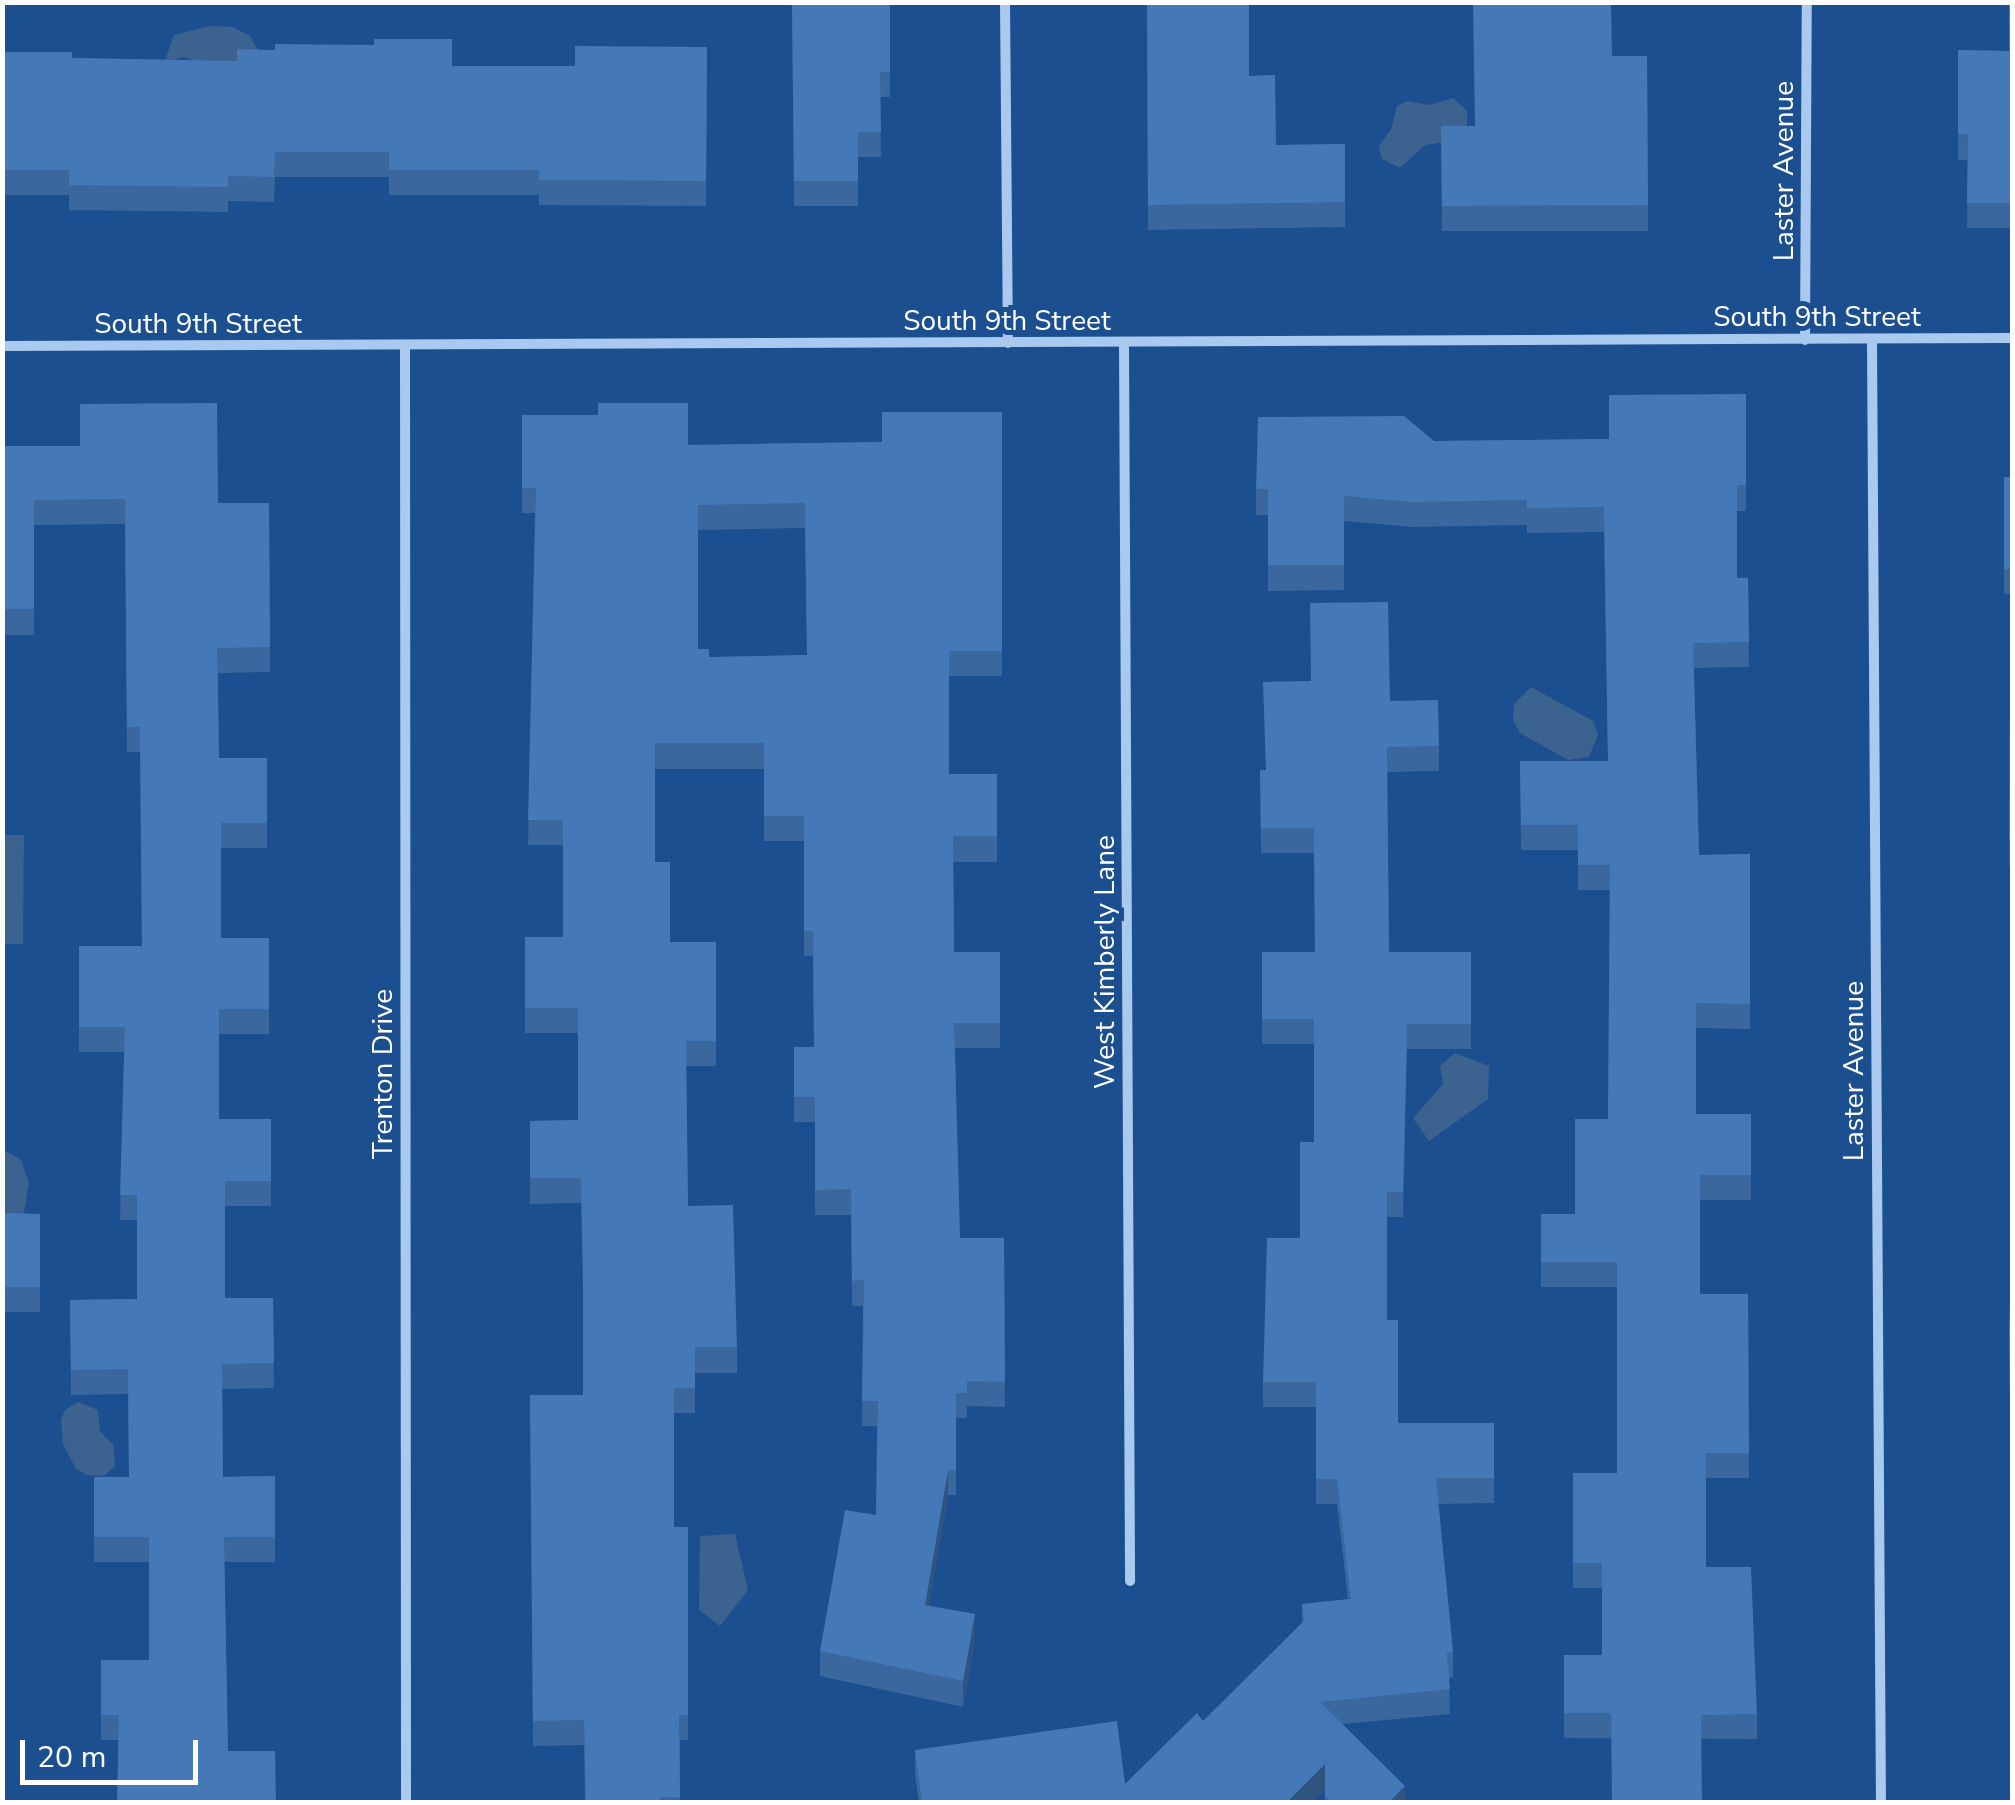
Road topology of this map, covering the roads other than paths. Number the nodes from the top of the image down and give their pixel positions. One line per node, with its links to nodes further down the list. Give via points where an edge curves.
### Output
1 (1004, 2): 7 (street)
2 (1806, 2): 5 (street, Laster Avenue)
3 (2012, 338): 4 (street, South 9th Street)
4 (1872, 339): 5 (street, South 9th Street); 12 (street, Laster Avenue)
5 (1805, 340): 6 (street, South 9th Street)
6 (1124, 342): 7 (street, South 9th Street); 10 (street, West Kimberly Lane)
7 (1008, 343): 9 (street, South 9th Street)
8 (2, 346): 9 (street, South 9th Street)
9 (404, 346): 11 (street, Trenton Drive)
10 (1130, 1581)
11 (406, 1802)
12 (1881, 1802)

